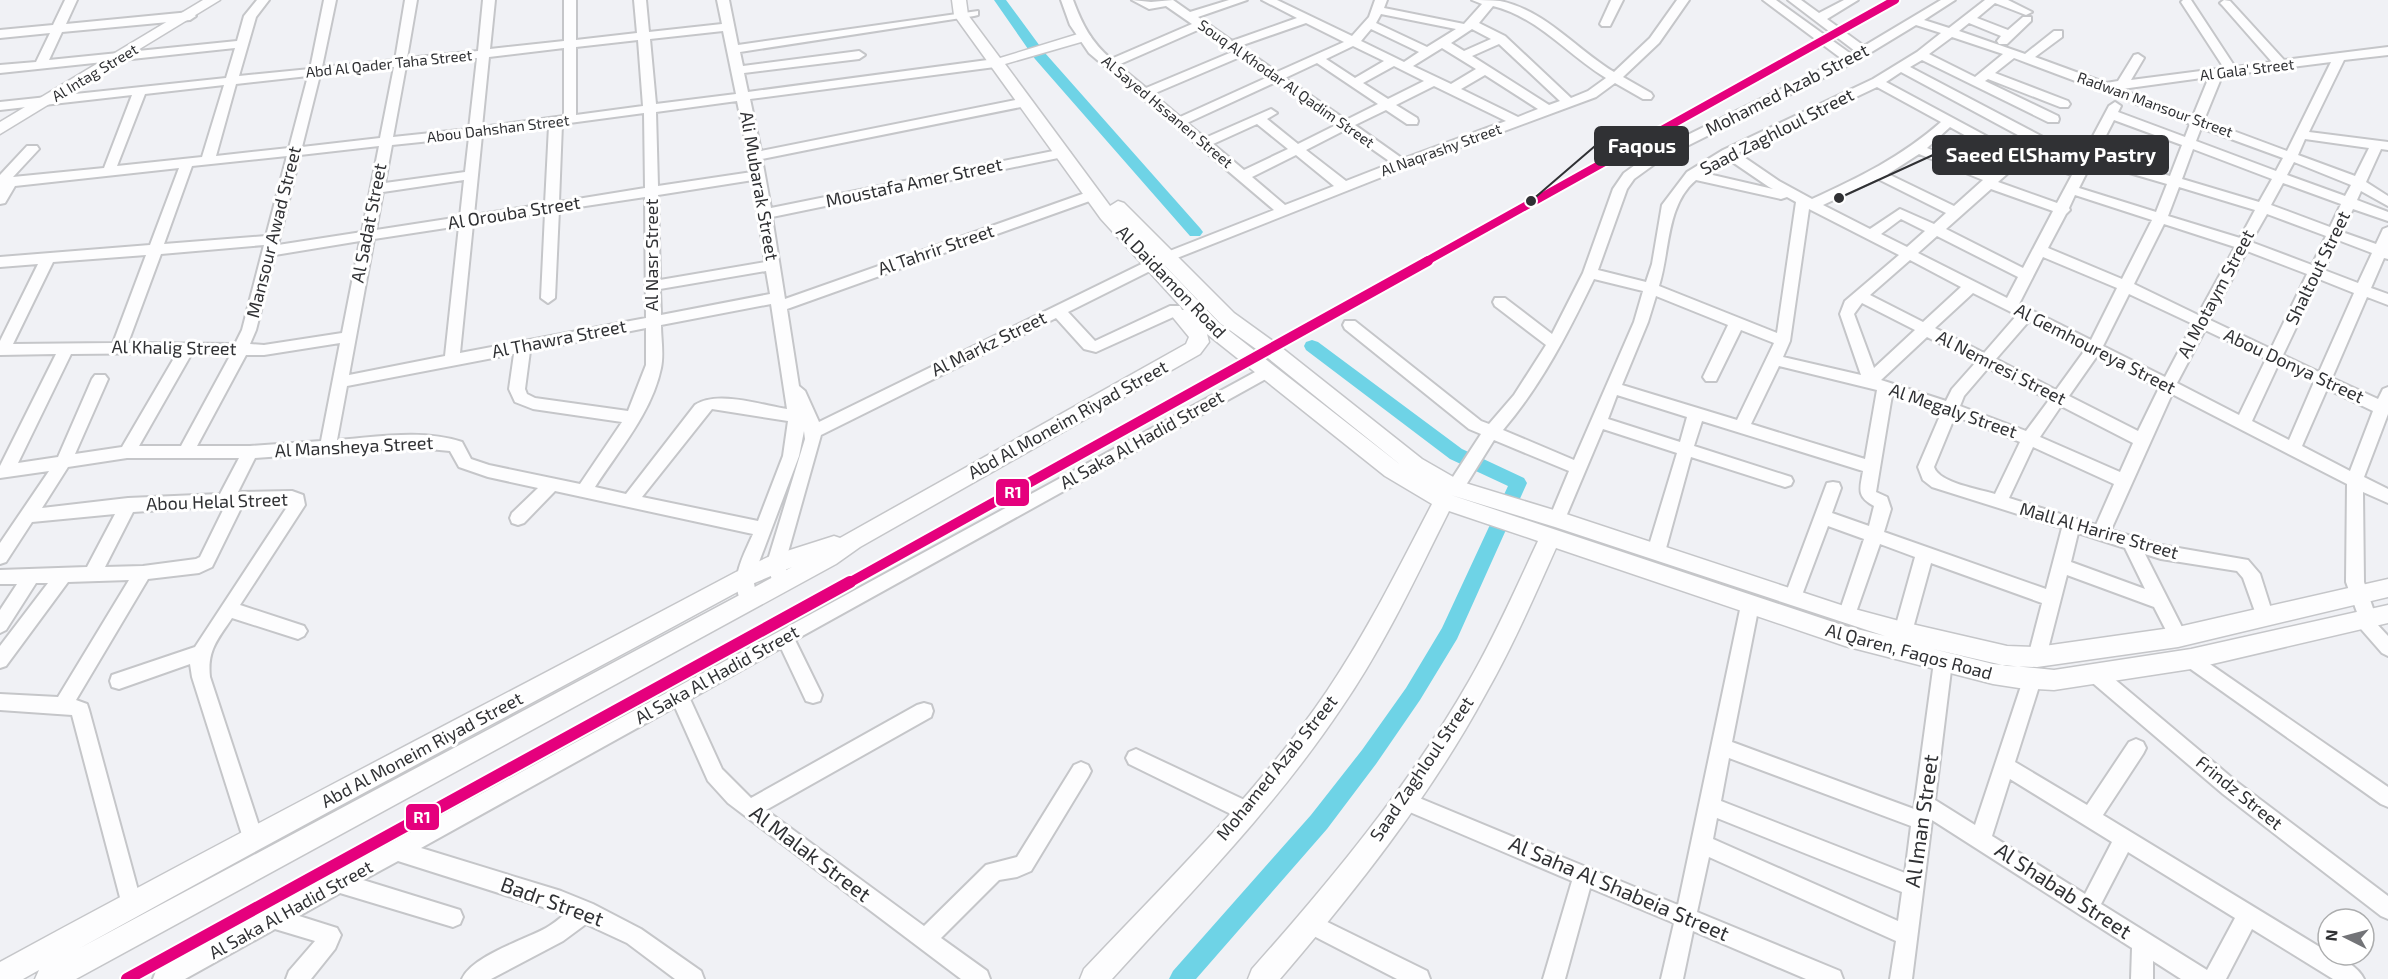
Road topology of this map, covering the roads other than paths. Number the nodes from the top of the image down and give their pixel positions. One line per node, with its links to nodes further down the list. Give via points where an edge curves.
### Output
1 (71, 0): 41 (street)
2 (213, 0): 29 (main road, Al Intag Street)
3 (224, 0): 29 (main road, Al Intag Street)
4 (263, 0): 53 (street, via 250,16)
5 (330, 0): 83 (street, Mansour Awad Street)
6 (411, 0): 73 (street, Al Sadat Street)
7 (489, 0): 61 (street)
8 (570, 0): 54 (street)
9 (640, 0): 47 (street, Al Nasr Street)
10 (723, 0): 40 (street, Ali Mubarak Street)
11 (1138, 0): 30 (street, Souq Al Khodar Al Qadim Street, via 1149,6 1168,2)
12 (1241, 0): 30 (street)
13 (1268, 0): 32 (street)
14 (1478, 0): 24 (street)
15 (1617, 0): 38 (street)
16 (1683, 0): 86 (street, Al Naqrashy Street, via 1645,53)
17 (1769, 0): 66 (street)
18 (1794, 0): 33 (street)
19 (1852, 0): 33 (street)
20 (1949, 0): 35 (street, Mohamed Azab Street)
21 (1992, 0): 31 (street, Saad Zaghloul Street)
22 (1998, 0): 46 (street, via 2027,16)
23 (1069, 1): 48 (street, Al Sayed Hssanen Street)
24 (1491, 1): 39 (street); 86 (street, via 1534,17)
25 (2187, 2): 82 (street)
26 (2226, 3): 77 (street)
27 (1380, 5): 34 (street); 37 (street)
28 (964, 8): 42 (street); 72 (main road, Al Daidamon Road)
29 (190, 16): 41 (street); 67 (main road, Al Intag Street)
30 (1190, 16): 36 (street, Souq Al Khodar Al Qadim Street)
31 (1967, 18): 43 (street, Saad Zaghloul Street); 46 (street)
32 (1306, 19): 51 (street); 56 (street)
33 (1818, 19): 66 (street)
34 (1429, 20): 39 (street); 50 (street)
35 (1916, 21): 43 (street, Radwan Mansour Street); 66 (street, Mohamed Azab Street)
36 (1202, 24): 56 (street, Souq Al Khodar Al Qadim Street); 74 (street)
37 (1370, 24): 50 (street); 51 (street)
38 (1606, 24)
39 (1469, 26): 49 (street); 52 (street)
40 (729, 27): 47 (street, Abd Al Qader Taha Street); 57 (street, Ali Mubarak Street)
41 (58, 29): 44 (street); 76 (street)
42 (856, 31): 57 (street); 62 (street)
43 (1949, 32): 55 (street, Radwan Mansour Street); 64 (street, Saad Zaghloul Street)
44 (0, 34)
45 (2058, 34): 69 (street)
46 (2009, 35): 55 (street)
47 (644, 36): 54 (street, Abd Al Qader Taha Street); 108 (street, Al Nasr Street)
48 (1083, 37): 72 (main road); 74 (street, Al Sayed Hssanen Street)
49 (1501, 39): 65 (street); 104 (street)
50 (1402, 40): 59 (street); 63 (street)
51 (1353, 42): 63 (street); 68 (street)
52 (1443, 43): 59 (street); 65 (street)
53 (243, 44): 67 (street); 89 (street)
54 (570, 44): 61 (street, Abd Al Qader Taha Street); 114 (street)
55 (1995, 47): 60 (street, Radwan Mansour Street)
56 (1237, 48): 85 (street, Souq Al Khodar Al Qadim Street); 98 (street)
57 (734, 49): 80 (street, Ali Mubarak Street)
58 (2388, 51): 71 (street, Al Gala' Street)
59 (1428, 52): 75 (street)
60 (2012, 53): 69 (street, Radwan Mansour Street); 87 (street)
61 (483, 54): 73 (street, Abd Al Qader Taha Street); 122 (street)
62 (859, 54): 80 (street); 90 (street)
63 (1381, 55): 75 (street)
64 (1921, 55): 78 (street, Saad Zaghloul Street); 87 (street)
65 (1462, 56): 81 (street)
66 (1858, 56): 189 (street, Mohamed Azab Street, via 1642,164 1620,189)
67 (122, 57): 76 (street); 102 (main road, Al Intag Street)
68 (1317, 58): 85 (street); 93 (street)
69 (2027, 58): 96 (street, Radwan Mansour Street, via 2106,87)
70 (2138, 58): 96 (street)
71 (2339, 58): 77 (street, Al Gala' Street); 123 (street, Al Motaym Street)
72 (1006, 60): 90 (street, Abou Dahshan Street); 103 (main road, Al Daidamon Road); 168 (main road, Al Daidamon Road, via 1038,98)
73 (401, 63): 83 (street, Abd Al Qader Taha Street); 125 (street, Al Sadat Street)
74 (1110, 64): 98 (street, Al Sayed Hssanen Street)
75 (1400, 64): 91 (street); 93 (street)
76 (41, 65): 79 (street)
77 (2281, 65): 82 (street, Al Gala' Street)
78 (1900, 67): 92 (street, Saad Zaghloul Street); 101 (street)
79 (0, 69)
80 (738, 70): 100 (street, Ali Mubarak Street)
81 (1484, 70): 95 (street); 109 (street)
82 (2232, 71): 84 (street, Al Gala' Street)
83 (315, 72): 89 (street, Abd Al Qader Taha Street); 132 (street, Mansour Awad Street)
84 (2216, 74): 96 (street, Al Gala' Street); 116 (street)
85 (1278, 76): 117 (street); 120 (street, Souq Al Khodar Al Qadim Street)
86 (1616, 78): 99 (street); 104 (street, Al Naqrashy Street)
87 (1982, 78): 94 (street); 101 (street); 113 (street)
88 (2033, 78): 94 (street)
89 (231, 81): 97 (street, Abd Al Qader Taha Street); 139 (street)
90 (862, 81): 100 (street, Abou Dahshan Street)
91 (1434, 81): 95 (street); 105 (street)
92 (1876, 82): 119 (street); 134 (street, Saad Zaghloul Street)
93 (1354, 83): 105 (street)
94 (2021, 88): 106 (street)
95 (1452, 89): 118 (street)
96 (2122, 89): 111 (street); 116 (street, Radwan Mansour Street)
97 (140, 91): 102 (street, Abd Al Qader Taha Street); 142 (street)
98 (1145, 93): 117 (street, Al Sayed Hssanen Street)
99 (1647, 96)
100 (743, 97): 108 (street, Abou Dahshan Street); 135 (street, Ali Mubarak Street)
101 (1958, 98): 124 (street)
102 (48, 101): 107 (street, Abd Al Qader Taha Street); 121 (main road, Al Intag Street)
103 (1026, 102): 133 (main road, Al Daidamon Road); 135 (street)
104 (1569, 103): 109 (street, Al Naqrashy Street)
105 (1387, 104): 115 (street); 120 (street)
106 (2064, 104)
107 (0, 106)
108 (650, 110): 114 (street, Abou Dahshan Street); 157 (street, Al Nasr Street)
109 (1548, 110): 118 (street, Al Naqrashy Street)
110 (1271, 112): 112 (street)
111 (2111, 114): 127 (street); 138 (street)
112 (1258, 118): 126 (street); 130 (street)
113 (2053, 119)
114 (563, 121): 122 (street, Abou Dahshan Street); 163 (street)
115 (1412, 121)
116 (2198, 121): 127 (street); 137 (street, Radwan Mansour Street)
117 (1179, 122): 126 (street, Al Sayed Hssanen Street)
118 (1518, 122): 141 (street, Al Naqrashy Street)
119 (1949, 122): 131 (street); 136 (street)
120 (1346, 125): 130 (street); 141 (street, Souq Al Khodar Al Qadim Street)
121 (0, 129)
122 (475, 132): 125 (street, Abou Dahshan Street); 145 (street)
123 (2303, 135): 128 (street); 137 (street, Al Motaym Street)
124 (2038, 140): 136 (street); 138 (street)
125 (386, 141): 132 (street, Abou Dahshan Street); 155 (street, Al Sadat Street)
126 (1204, 143): 148 (street, Al Sayed Hssanen Street)
127 (2190, 143): 149 (street); 151 (street)
128 (2382, 145): 153 (street, Shaltout Street)
129 (32, 149): 152 (street)
130 (1296, 149): 148 (street); 154 (street)
131 (1918, 149): 144 (street); 150 (street)
132 (295, 151): 139 (street, Abou Dahshan Street); 179 (street, Mansour Awad Street)
133 (1063, 153): 158 (main road, Al Daidamon Road); 169 (street, Moustafa Amer Street)
134 (1728, 153): 147 (street, Saad Zaghloul Street); 160 (street, Al Gemhoureya Street)
135 (755, 156): 146 (street, Ali Mubarak Street)
136 (2019, 156): 143 (street); 150 (street)
137 (2290, 156): 149 (street, Al Motaym Street); 153 (street, Radwan Mansour Street)
138 (2089, 157): 143 (street); 151 (street)
139 (208, 160): 140 (street, Abou Dahshan Street)
140 (187, 163): 142 (street, Abou Dahshan Street); 180 (street)
141 (1402, 164): 154 (street, Al Naqrashy Street)
142 (109, 171): 152 (street, Abou Dahshan Street)
143 (2080, 173): 156 (street)
144 (1878, 174): 160 (street); 167 (street)
145 (471, 175): 155 (street); 172 (street)
146 (759, 175): 157 (street, Al Orouba Street); 169 (street, Ali Mubarak Street)
147 (1692, 175): 160 (street, Al Gemhoureya Street); 194 (street, Saad Zaghloul Street, via 1670,205)
148 (1243, 176): 166 (street, Al Sayed Hssanen Street)
149 (2279, 176): 162 (street); 164 (street, Al Motaym Street)
150 (1990, 181): 165 (street); 167 (street)
151 (2175, 182): 164 (street); 171 (street)
152 (3, 183): 159 (street)
153 (2358, 183): 161 (street, Radwan Mansour Street); 162 (street, Shaltout Street)
154 (1344, 187): 166 (street, Al Naqrashy Street)
155 (376, 189): 177 (street, Al Sadat Street)
156 (2072, 190): 165 (street); 171 (street)
157 (652, 191): 163 (street, Al Orouba Street); 191 (street, Al Nasr Street)
158 (1093, 195): 168 (main road, Al Daidamon Road); 199 (street, Al Tahrir Street)
159 (0, 200)
160 (1807, 202): 176 (street, Al Gemhoureya Street); 211 (street)
161 (2388, 202)
162 (2349, 203): 170 (street); 175 (street, Shaltout Street)
163 (552, 207): 172 (street, Al Orouba Street); 197 (street)
164 (2262, 207): 175 (street); 178 (street, Al Motaym Street)
165 (2062, 210): 181 (street)
166 (1284, 211): 186 (street, Al Naqrashy Street)
167 (1955, 212): 173 (street)
168 (1114, 213): 186 (main road, Al Daidamon Road)
169 (765, 214): 187 (street, Ali Mubarak Street)
170 (2388, 217)
171 (2160, 218): 178 (street); 193 (street)
172 (466, 220): 177 (street, Al Orouba Street); 221 (street)
173 (1934, 229): 176 (street, via 1900,213); 183 (street); 190 (street)
174 (2388, 232): 182 (street)
175 (2334, 234): 182 (street); 188 (street, Shaltout Street)
176 (1871, 235): 183 (street, Al Gemhoureya Street)
177 (366, 236): 179 (street, Al Orouba Street); 210 (street, Al Sadat Street)
178 (2242, 244): 188 (street); 207 (street, Al Motaym Street)
179 (269, 245): 180 (street, Al Orouba Street); 217 (street, Mansour Awad Street, via 255,311)
180 (155, 249): 184 (street, Al Orouba Street); 214 (street)
181 (2041, 251): 190 (street); 193 (street, Abou Donya Street)
182 (2384, 252): 195 (street)
183 (1906, 254): 192 (street, Al Gemhoureya Street); 196 (street)
184 (48, 258): 185 (street, Al Orouba Street); 219 (street)
185 (0, 262)
186 (1152, 264): 202 (street, Al Markz Street); 203 (main road, Abd Al Moneim Riyad Street); 224 (main road, Al Daidamon Road, via 1218,334); 239 (main road, Al Daidamon Road, via 1264,344)
187 (773, 265): 191 (street); 199 (street, Ali Mubarak Street)
188 (2315, 272): 195 (street); 220 (street, Shaltout Street)
189 (1590, 273): 194 (street); 212 (street, Mohamed Azab Street)
190 (2028, 276): 201 (street)
191 (652, 286): 205 (street, Al Nasr Street)
192 (1971, 286): 201 (street, Al Gemhoureya Street); 209 (street)
193 (2126, 286): 207 (street, Abou Donya Street); 218 (street)
194 (1653, 290): 206 (street); 232 (street, Saad Zaghloul Street)
195 (2362, 290): 198 (street); 228 (street)
196 (1860, 296): 209 (street, Al Nemresi Street); 230 (street, via 1847,314)
197 (548, 298)
198 (2388, 300)
199 (779, 301): 205 (street, Al Thawra Street); 225 (street, Ali Mubarak Street)
200 (1500, 302): 212 (street)
201 (2010, 307): 204 (street, Al Gemhoureya Street)
202 (1058, 310): 203 (street, via 1089,345 1096,347); 243 (street, Al Markz Street)
203 (1175, 310): 283 (main road, Abd Al Moneim Riyad Street, via 1198,335 1199,342 1193,349 852,541)
204 (2026, 315): 218 (street, Al Gemhoureya Street); 223 (street)
205 (652, 320): 213 (street, Al Thawra Street); 237 (street, Al Nasr Street, via 652,376)
206 (1737, 322): 211 (street); 226 (street)
207 (2201, 322): 220 (street, Abou Donya Street); 231 (street, Al Motaym Street)
208 (1350, 325): 244 (street)
209 (1925, 329): 223 (street, Al Nemresi Street); 230 (street)
210 (347, 337): 217 (street, Al Khalig Street, via 290,347); 229 (street, Al Sadat Street)
211 (1783, 341): 222 (street)
212 (1555, 344): 244 (street, Mohamed Azab Street, via 1520,399)
213 (523, 346): 221 (street, Al Thawra Street); 237 (street, via 517,389 521,398)
214 (119, 347): 215 (street, Al Khalig Street); 216 (street, Al Khalig Street)
215 (188, 347): 217 (street, Al Khalig Street); 250 (street)
216 (67, 348): 219 (street, Al Khalig Street); 256 (street)
217 (241, 349): 251 (street, Mansour Awad Street)
218 (2094, 349): 231 (street, Al Gemhoureya Street); 233 (street)
219 (2, 350)
220 (2275, 356): 228 (street, Abou Donya Street); 241 (street, Shaltout Street)
221 (452, 360): 229 (street, Al Thawra Street)
222 (1775, 360): 230 (street, Al Megaly Street); 242 (street)
223 (1986, 361): 233 (street, Al Nemresi Street); 235 (street, via 1957,393)
224 (1268, 371): 239 (main road, Al Daidamon Road); 303 (street, Al Saka Al Hadid Street)
225 (790, 373): 238 (street); 243 (street)
226 (1711, 377)
227 (100, 379): 253 (street)
228 (2323, 379): 234 (street, Abou Donya Street); 248 (street)
229 (340, 382): 247 (street, Al Sadat Street)
230 (1875, 383): 235 (street, Al Megaly Street); 254 (street)
231 (2168, 387): 241 (street, Al Gemhoureya Street); 246 (street, Al Motaym Street)
232 (1612, 388): 236 (street); 240 (street, Saad Zaghloul Street)
233 (2060, 398): 245 (street); 246 (street, Al Nemresi Street)
234 (2385, 406): 257 (street)
235 (1950, 408): 245 (street, Al Megaly Street); 267 (street, Mall Al Harire Street, via 1926,467 1929,476 1938,483)
236 (1696, 414): 242 (street); 249 (street)
237 (631, 417): 262 (street, Al Nasr Street)
238 (795, 417): 266 (street, via 708,404); 274 (street, via 794,445)
239 (1346, 421): 263 (main road, Al Daidamon Road, via 1407,480)
240 (1599, 422): 249 (street); 255 (street, Saad Zaghloul Street)
241 (2243, 423): 248 (street, Al Gemhoureya Street)
242 (1742, 427): 254 (street)
243 (813, 432): 283 (street, via 789,513)
244 (1487, 438): 255 (street); 263 (street, Mohamed Azab Street)
245 (2030, 438): 258 (street, Al Megaly Street); 267 (street)
246 (2143, 441): 258 (street, Al Motaym Street)
247 (328, 446): 252 (street, Al Mansheya Street); 260 (street, Al Mansheya Street, via 408,441 449,443 472,466)
248 (2293, 449): 257 (street, Al Gemhoureya Street)
249 (1685, 451): 259 (street); 278 (street)
250 (127, 452): 251 (street, Al Mansheya Street); 253 (street, Al Mansheya Street)
251 (186, 452): 252 (street, Al Mansheya Street)
252 (250, 452): 265 (street)
253 (64, 462): 256 (street, Al Mansheya Street); 269 (street)
254 (1872, 467): 276 (street, via 1868,493 1883,506)
255 (1578, 468): 273 (street, Saad Zaghloul Street)
256 (2, 472)
257 (2355, 480): 264 (street, Al Gemhoureya Street); 290 (street, via 2354,568)
258 (2124, 481): 275 (street, Al Motaym Street)
259 (1785, 482)
260 (552, 484): 262 (street, Al Mansheya Street); 271 (street)
261 (1833, 488): 270 (street)
262 (584, 491): 266 (street, Al Mansheya Street)
263 (1459, 493): 273 (main road, Al Qaren, Faqos Road); 328 (main road, Mohamed Azab Street, via 1335,699)
264 (2388, 497)
265 (232, 499): 268 (street, Abou Helal Street); 282 (street, via 207,559 199,566); 295 (street, Abou Helal Street, via 292,497 297,502)
266 (630, 500): 274 (street, Al Mansheya Street)
267 (1999, 502): 272 (street, Mall Al Harire Street)
268 (128, 505): 269 (street, Abou Helal Street); 284 (street)
269 (27, 516): 280 (street)
270 (1823, 517): 276 (street); 291 (street)
271 (518, 518)
272 (2072, 524): 275 (street, Mall Al Harire Street); 281 (street)
273 (1542, 525): 278 (main road, Al Qaren, Faqos Road); 294 (main road, Al Qaren, Faqos Road); 325 (main road, Saad Zaghloul Street, via 1504,636 1476,690)
274 (763, 529): 288 (street)
275 (2101, 533): 277 (street, Mall Al Harire Street)
276 (1874, 536): 279 (street); 297 (street)
277 (2131, 543): 293 (street); 296 (street, Mall Al Harire Street, via 2174,555 2242,565 2252,574)
278 (1656, 552): 291 (main road, Al Qaren, Faqos Road)
279 (1925, 553): 292 (street); 301 (street)
280 (0, 556)
281 (2061, 566): 292 (street); 293 (street)
282 (143, 573): 284 (street); 316 (street)
283 (778, 573): 288 (main road, Abd Al Moneim Riyad Street)
284 (92, 575): 286 (street)
285 (31, 576): 286 (street); 287 (street); 299 (street)
286 (63, 576): 308 (street)
287 (0, 577)
288 (746, 588): 322 (main road, Abd Al Moneim Riyad Street)
289 (2388, 588): 290 (main road, Al Qaren, Faqos Road)
290 (2359, 596): 296 (main road, Al Qaren, Faqos Road); 298 (street)
291 (1793, 598): 297 (main road, Al Qaren, Faqos Road)
292 (2052, 599): 306 (street)
293 (2160, 602): 302 (street)
294 (1750, 605): 309 (main road, Al Qaren, Faqos Road); 318 (street)
295 (228, 609): 300 (street); 305 (street, Abou Helal Street)
296 (2264, 615): 302 (main road, Al Qaren, Faqos Road)
297 (1847, 616): 301 (main road, Al Qaren, Faqos Road)
298 (2373, 618): 304 (street); 307 (main road, Al Qaren, Faqos Road)
299 (0, 625)
300 (298, 631)
301 (1903, 632): 306 (main road, Al Qaren, Faqos Road, via 1992,653)
302 (2178, 637): 306 (main road, Al Qaren, Faqos Road)
303 (785, 638): 313 (street); 314 (street, Al Saka Al Hadid Street)
304 (2388, 648)
305 (201, 653): 312 (street); 331 (street, via 199,670)
306 (2037, 657)
307 (2191, 659): 310 (main road, Al Qaren, Faqos Road); 324 (street)
308 (0, 660)
309 (1943, 662): 311 (main road, Al Qaren, Faqos Road); 329 (street, Al Iman Street)
310 (2094, 673): 311 (main road, Al Qaren, Faqos Road); 341 (street, Frindz Street, via 2230,788)
311 (2032, 680): 321 (street)
312 (119, 681)
313 (813, 695)
314 (679, 696): 327 (street, Al Malak Street, via 715,775); 335 (street, Al Saka Al Hadid Street)
315 (0, 702): 316 (street)
316 (63, 705): 339 (street, via 76,707 82,714)
317 (924, 711): 327 (street)
318 (1721, 746): 326 (street); 329 (street, Al Shabab Street)
319 (2136, 748): 330 (street)
320 (1136, 758): 328 (street)
321 (2004, 765): 330 (street); 332 (street)
322 (415, 768): 331 (main road, Abd Al Moneim Riyad Street); 351 (main road, Abd Al Moneim Riyad Street)
323 (1082, 771): 349 (street, via 1024,864 1017,869 993,872)
324 (2388, 798)
325 (1405, 801): 336 (street, Al Saha Al Shabeia Street); 347 (main road, Saad Zaghloul Street)
326 (1710, 806): 334 (street); 338 (street)
327 (749, 809): 349 (street, Al Malak Street)
328 (1246, 811): 358 (main road, Mohamed Azab Street)
329 (1923, 812): 332 (street, Al Shabab Street); 338 (street, Al Iman Street)
330 (2090, 818): 333 (street)
331 (253, 838): 339 (main road, Abd Al Moneim Riyad Street)
332 (1981, 838): 340 (street, Al Shabab Street)
333 (2124, 839): 340 (street); 345 (street)
334 (1701, 844): 344 (street); 348 (street)
335 (398, 851): 337 (street, Al Saka Al Hadid Street); 342 (street, Badr Street)
336 (1584, 875): 344 (street, Al Saha Al Shabeia Street); 361 (street)
337 (340, 884): 343 (street); 346 (street, Al Saka Al Hadid Street)
338 (1913, 886): 348 (street, Al Iman Street)
339 (132, 905): 351 (main road, Abd Al Moneim Riyad Street)
340 (2089, 908): 350 (street, Al Shabab Street)
341 (2388, 909)
342 (585, 911): 355 (street, via 556,934); 356 (street, Badr Street, via 634,936)
343 (453, 916)
344 (1686, 916): 362 (street); 363 (street, Al Saha Al Shabeia Street)
345 (2247, 916): 367 (street); 368 (street)
346 (274, 919): 353 (street, Al Saka Al Hadid Street); 354 (street, via 330,935)
347 (1311, 924): 359 (main road, Saad Zaghloul Street); 360 (street)
348 (1907, 935): 364 (street, Al Iman Street)
349 (926, 939): 357 (street, Al Malak Street)
350 (2143, 942): 365 (street); 366 (street, Al Shabab Street)
351 (53, 968): 352 (main road, Abd Al Moneim Riyad Street)
352 (0, 977)
353 (164, 979)
354 (297, 979)
355 (473, 979)
356 (693, 979)
357 (979, 979)
358 (1094, 979)
359 (1262, 979)
360 (1419, 979)
361 (1554, 979)
362 (1672, 979)
363 (1832, 979)
364 (1901, 979)
365 (2142, 979)
366 (2200, 979)
367 (2214, 979)
368 (2353, 979)

